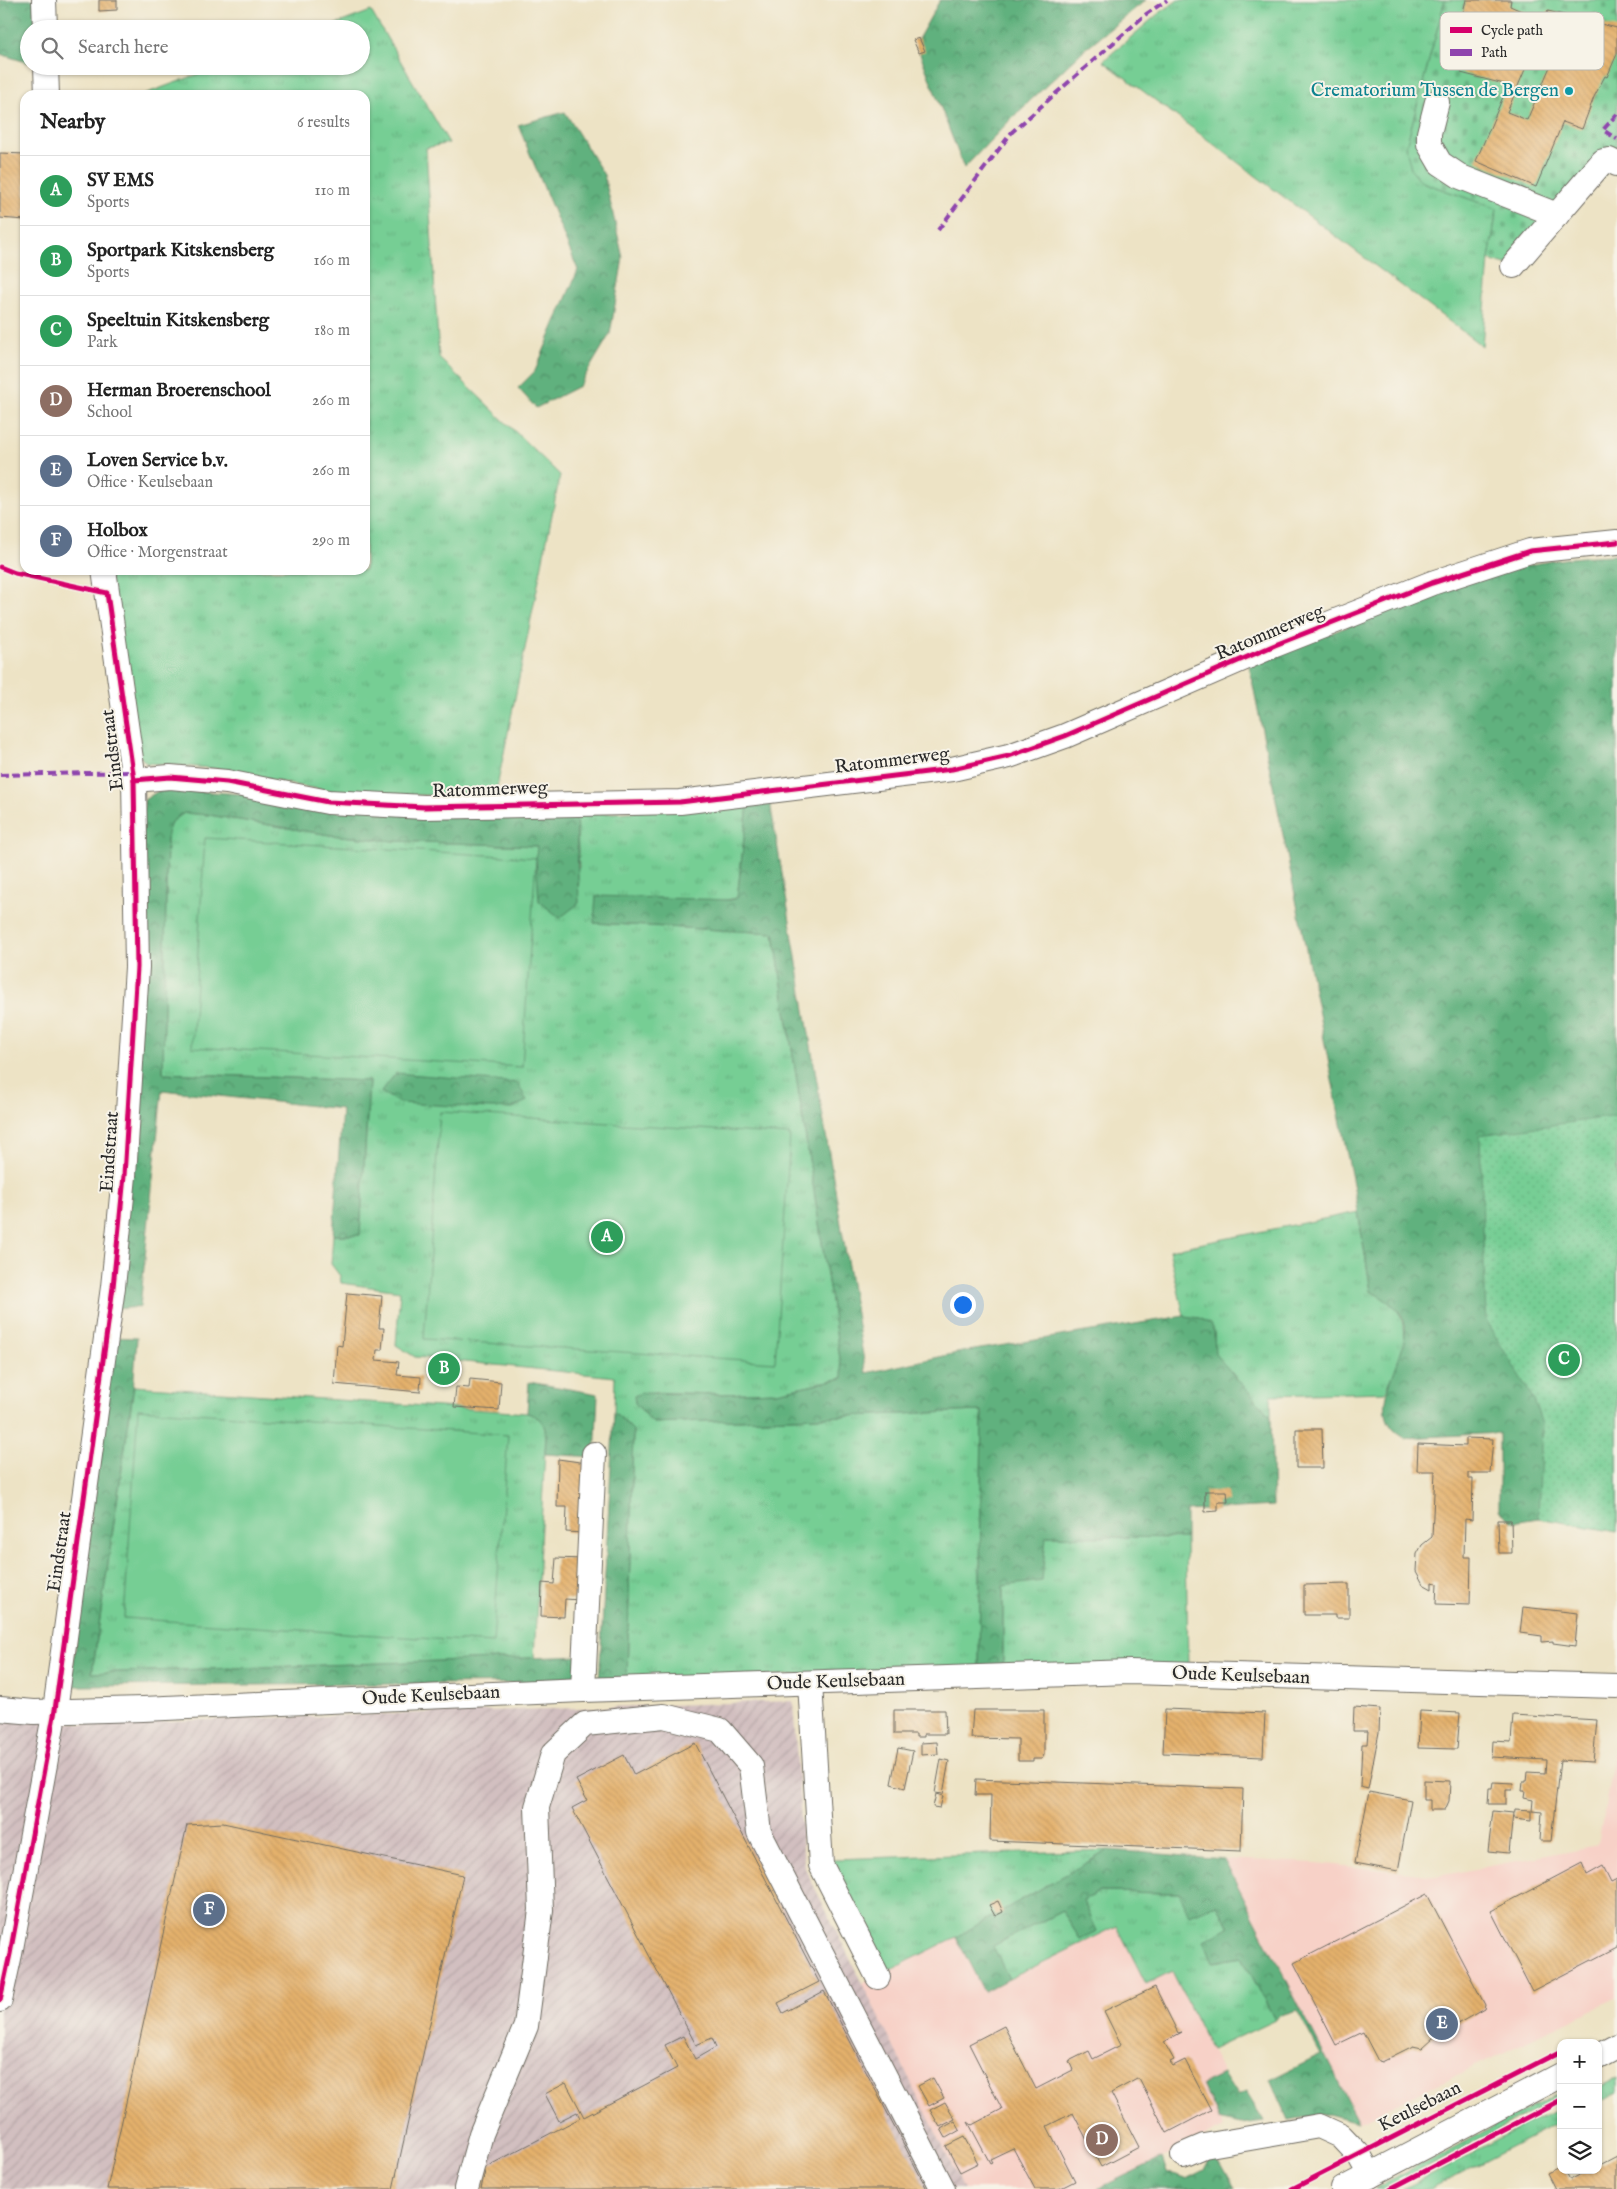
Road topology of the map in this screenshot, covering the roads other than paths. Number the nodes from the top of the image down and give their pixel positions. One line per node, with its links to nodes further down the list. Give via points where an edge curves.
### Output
1 (44, 0): 2 (street)
2 (45, 20)
3 (46, 75): 4 (street)
4 (47, 90)
5 (1437, 102): 7 (street, via 1429,144 1440,163 1460,177)
6 (1617, 164): 7 (street, via 1603,161)
7 (1556, 215): 8 (street)
8 (1513, 266)
9 (1617, 542): 11 (street, Ratommerweg, via 1530,551 1432,583 1275,645 1065,736 1009,756 952,769 680,802 424,807 328,802 227,782 170,777)
10 (105, 575): 11 (street, Eindstraat)
11 (134, 780): 17 (street, Eindstraat, via 137,967 124,1176 113,1287)
12 (594, 1454): 15 (street)
13 (810, 1683): 14 (street, Oude Keulsebaan, via 1130,1672); 15 (street, Oude Keulsebaan); 18 (street, via 821,1865)
14 (1617, 1686)
15 (583, 1690): 17 (street, Oude Keulsebaan)
16 (0, 1708): 17 (street, Oude Keulsebaan, via 34,1712)
17 (55, 1710): 19 (street, Eindstraat)
18 (878, 1977)
19 (0, 2000)
20 (1617, 2046): 21 (street)
21 (1602, 2054)
22 (1557, 2077): 24 (street, Keulsebaan)
23 (1183, 2155): 24 (street, via 1204,2146 1319,2126 1341,2136)
24 (1370, 2175): 27 (street, Keulsebaan)
25 (466, 2189): 26 (street, via 480,2134 526,2026 541,1910 537,1808 553,1754 585,1724 664,1716 720,1730 751,1766 759,1832)
26 (942, 2189)
27 (1344, 2189)

